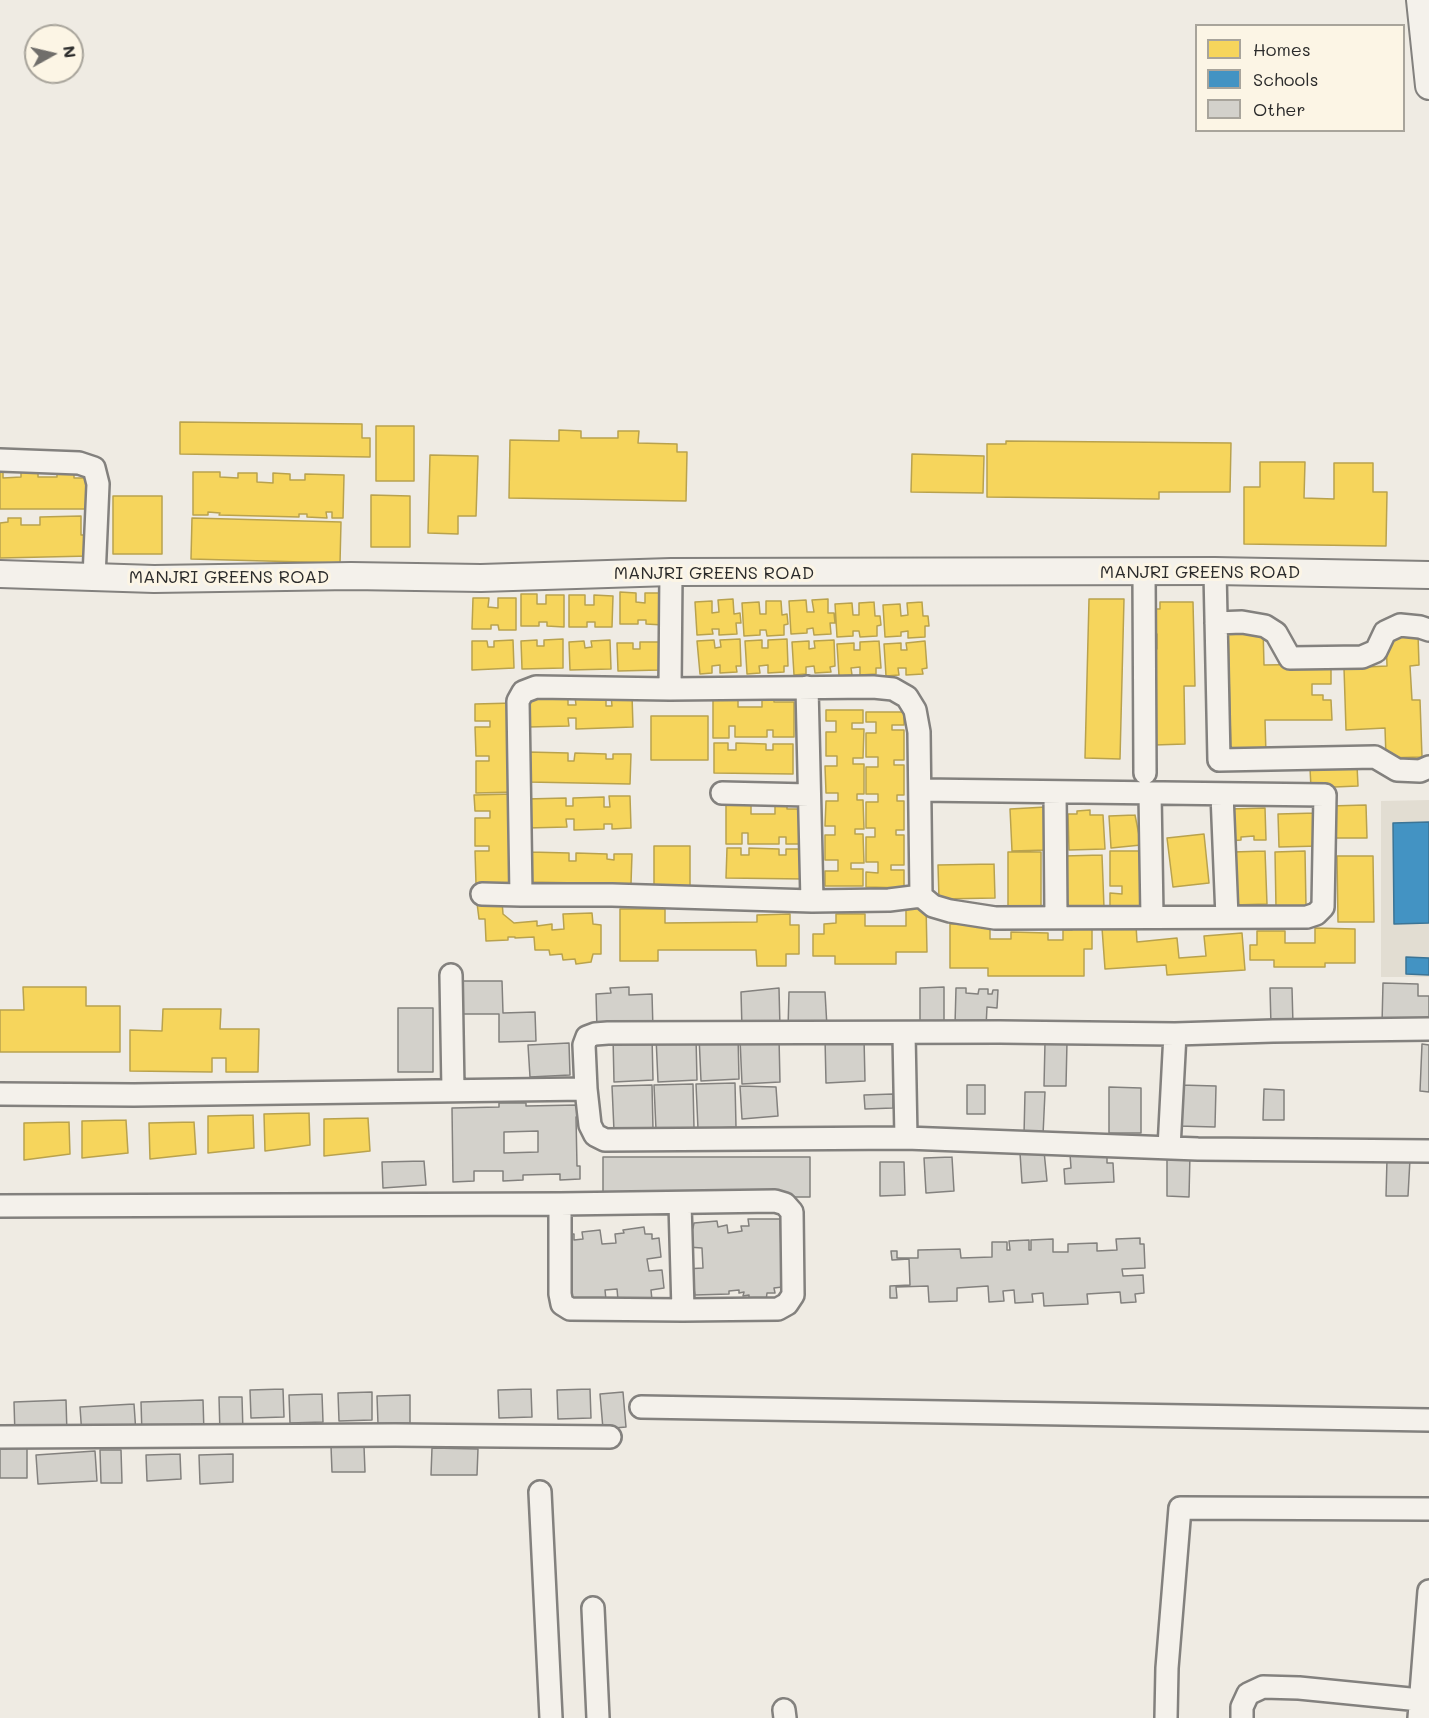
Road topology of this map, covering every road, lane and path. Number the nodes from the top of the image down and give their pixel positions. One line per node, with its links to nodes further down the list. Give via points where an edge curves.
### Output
1 (1420, 0): 2 (street)
2 (1429, 74): 3 (street)
3 (1429, 86)
4 (0, 460): 10 (street, via 79,463 94,468 98,484)
5 (1215, 571): 7 (street, MANJRI GREENS ROAD); 9 (street, MANJRI GREENS ROAD); 11 (street)
6 (671, 572): 7 (street, MANJRI GREENS ROAD); 10 (street, MANJRI GREENS ROAD, via 481,578); 14 (street)
7 (1144, 572): 16 (street)
8 (0, 574): 10 (street, MANJRI GREENS ROAD)
9 (1429, 575)
10 (93, 578)
11 (1216, 622): 12 (street, via 1265,626 1276,633 1290,658 1362,657 1376,651 1384,632 1400,625); 15 (street, via 1219,760 1375,757 1397,770 1420,771)
12 (1429, 630)
13 (807, 687): 14 (street); 17 (street, via 893,689 907,698 915,710 919,732); 21 (street)
14 (670, 689): 23 (street, via 536,687 524,692 518,701)
15 (1429, 767)
16 (1147, 783): 18 (street); 20 (street); 27 (street)
17 (920, 790): 18 (street); 24 (street)
18 (1055, 792): 26 (street)
19 (722, 793): 21 (street)
20 (1222, 794): 28 (street); 28 (street, via 1325,795 1323,907 1307,916)
21 (809, 795): 25 (street)
22 (482, 894): 23 (street)
23 (521, 895): 25 (street)
24 (921, 896): 25 (street); 26 (street, via 933,906 968,915)
25 (812, 901)
26 (1056, 917): 27 (street)
27 (1152, 917): 28 (street)
28 (1227, 917)
29 (451, 975): 34 (street)
30 (1429, 1029): 32 (street)
31 (904, 1034): 32 (street); 33 (street, via 595,1034 587,1037 585,1046); 36 (street)
32 (1175, 1034): 37 (street)
33 (586, 1089): 34 (street); 36 (street, via 590,1125 595,1135 604,1140)
34 (453, 1090): 35 (street)
35 (0, 1094)
36 (906, 1138): 37 (street)
37 (1170, 1148): 38 (street)
38 (1429, 1151)
39 (680, 1203): 40 (street); 42 (street); 42 (street, via 776,1201 792,1212 793,1295 787,1304 778,1309)
40 (560, 1204): 41 (street); 42 (street, via 562,1304 570,1309)
41 (0, 1206)
42 (683, 1310)
43 (641, 1407): 44 (street)
44 (1429, 1420)
45 (0, 1437): 46 (street)
46 (610, 1437)
47 (540, 1492): 52 (street)
48 (1429, 1509): 54 (street, via 1180,1509)
49 (1429, 1591): 51 (street)
50 (593, 1608): 53 (street)
51 (1419, 1709): 55 (street, via 1299,1688 1263,1687 1248,1694)
52 (551, 1718)
53 (598, 1718)
54 (1166, 1718)
55 (1242, 1718)

